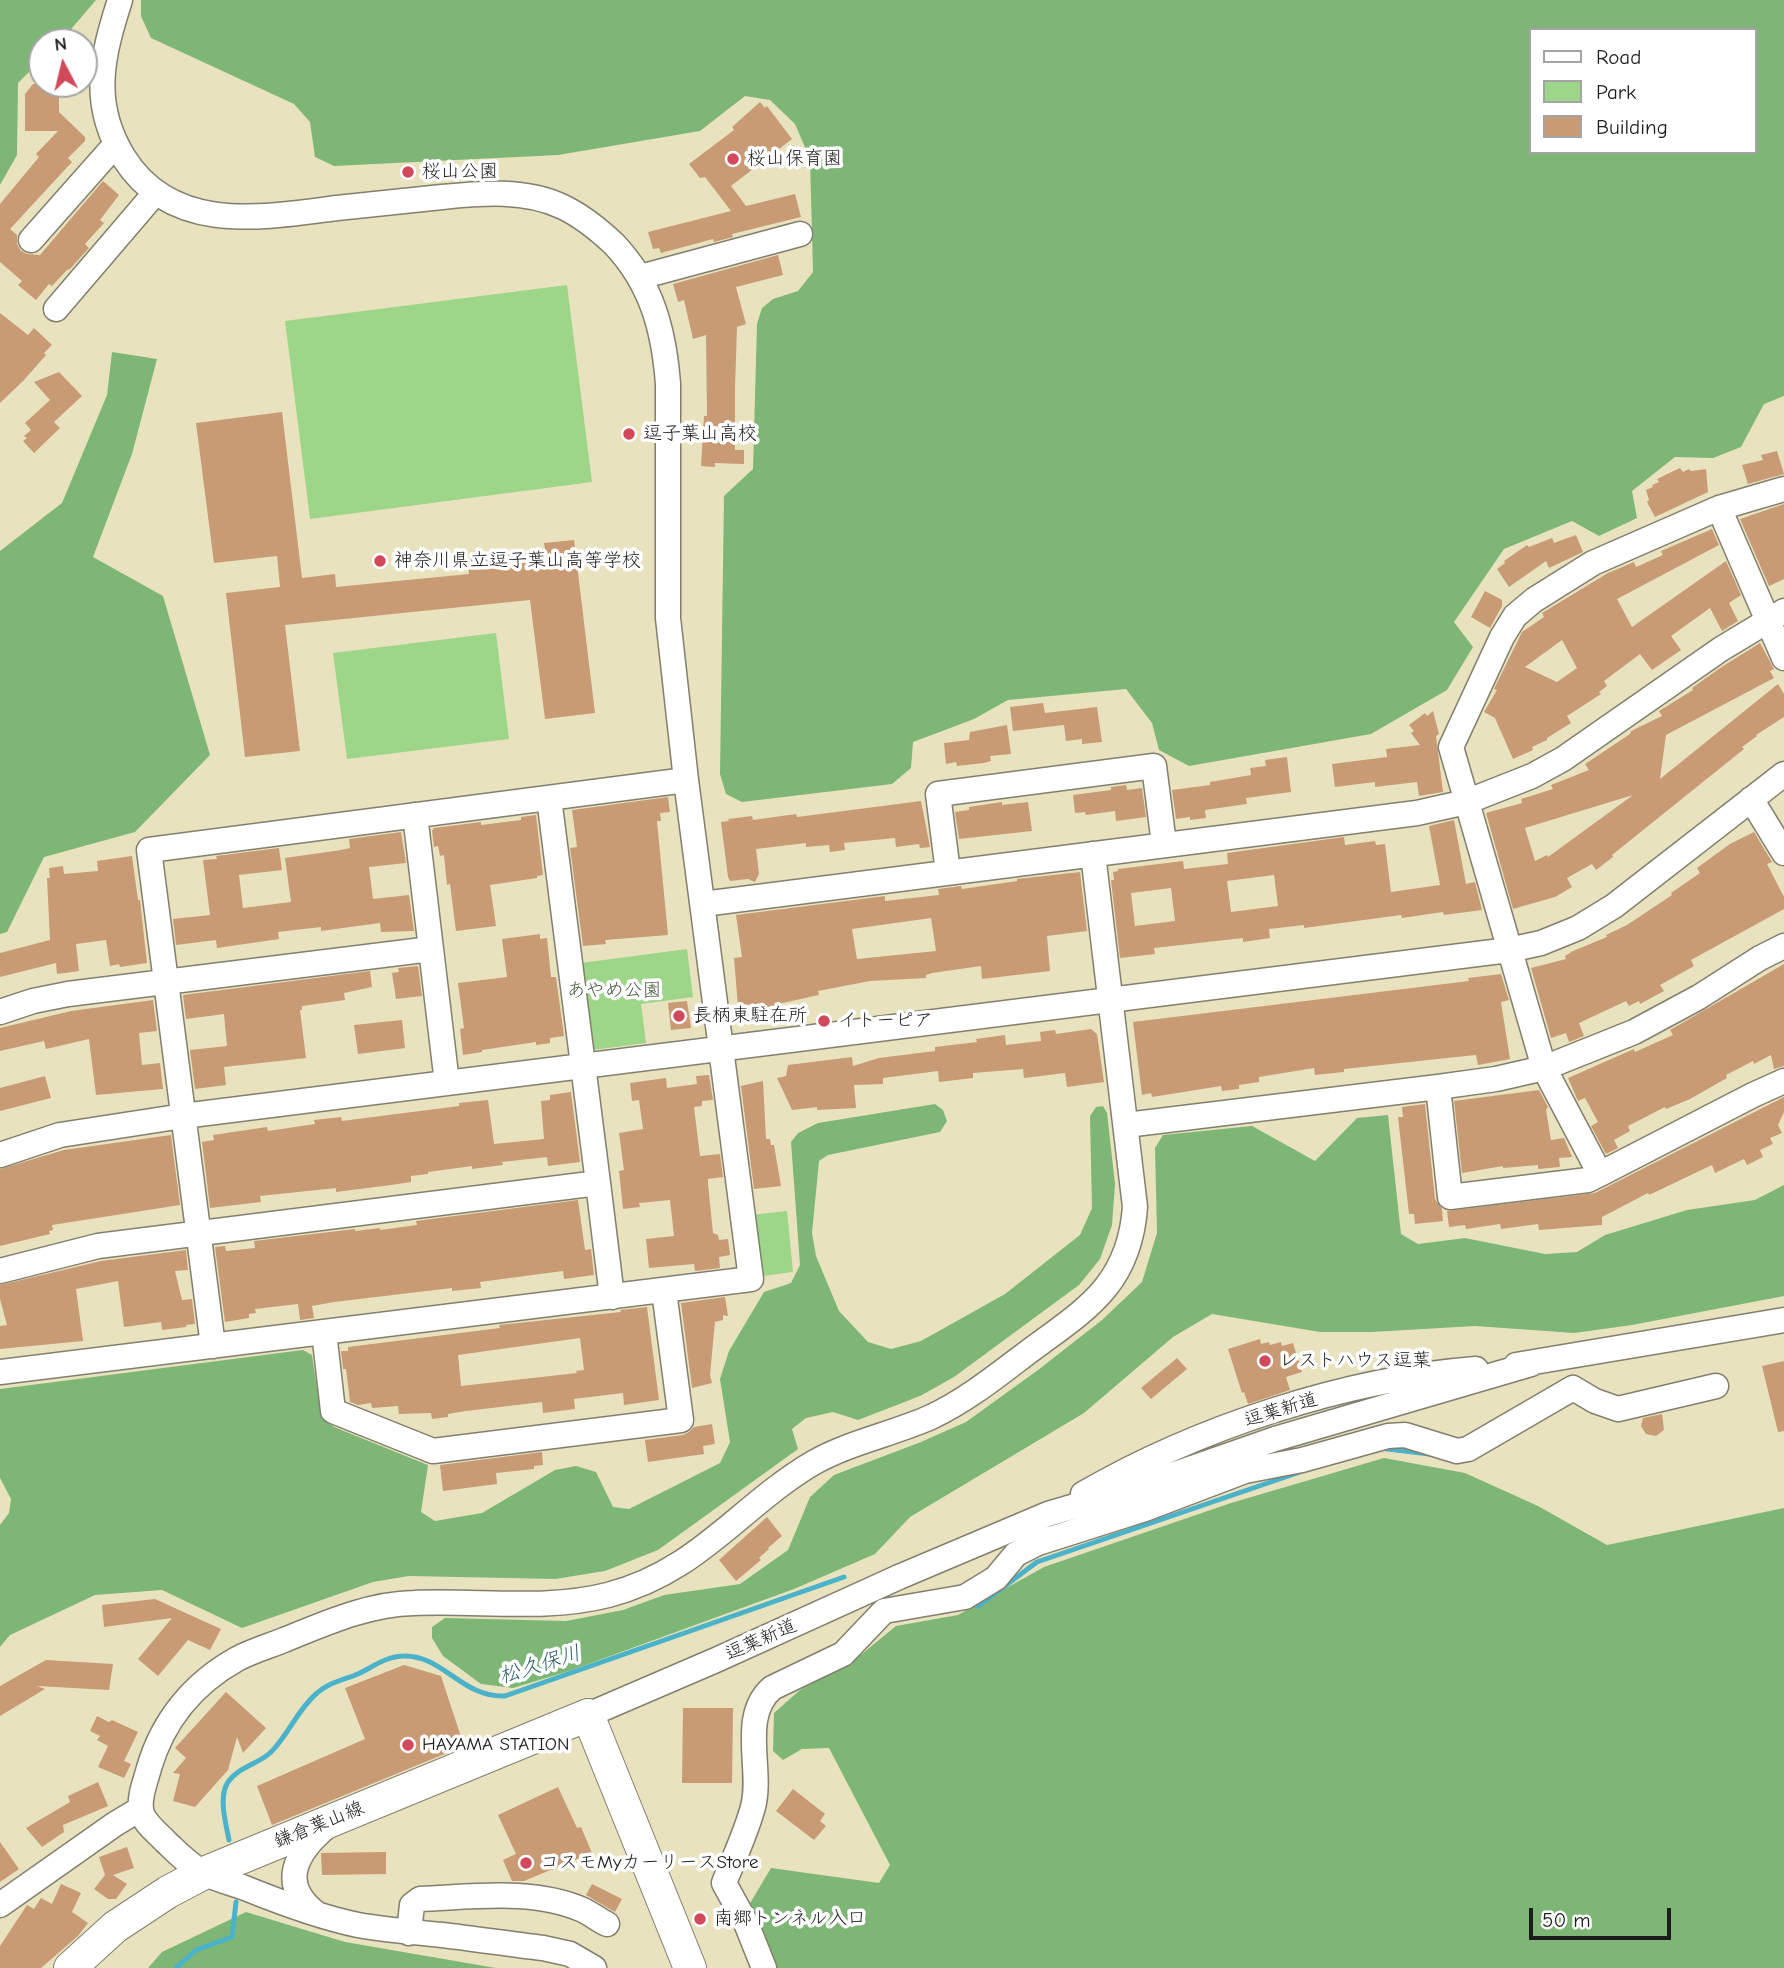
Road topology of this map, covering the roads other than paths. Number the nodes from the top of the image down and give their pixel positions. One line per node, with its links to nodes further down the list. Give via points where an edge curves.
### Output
1 (120, 0): 2 (street, via 102,71 102,101)
2 (116, 144): 3 (street, via 131,168); 5 (street)
3 (156, 192): 6 (street, via 204,214 249,218 490,192 537,199 561,206 603,233); 7 (street)
4 (800, 234): 6 (street)
5 (31, 240)
6 (640, 277): 13 (street, via 652,299 665,349 668,618)
7 (56, 310)
8 (1784, 489): 9 (street)
9 (1719, 508): 10 (street); 16 (street, via 1594,563 1515,616 1451,747)
10 (1776, 615): 11 (street); 16 (street, via 1563,760)
11 (1784, 657)
12 (1784, 774): 15 (street)
13 (686, 780): 14 (street); 22 (street)
14 (549, 798): 17 (street); 30 (street)
15 (1751, 799): 19 (street); 25 (street, via 1614,906 1578,928)
16 (1466, 802): 18 (street, via 1418,813); 25 (street)
17 (415, 815): 24 (street); 26 (street, via 149,850)
18 (1164, 844): 20 (street); 21 (street, via 1154,766 938,794)
19 (1784, 853)
20 (1093, 854): 21 (street); 27 (street)
21 (948, 872): 22 (street)
22 (703, 904): 29 (street)
23 (1784, 946): 31 (street, via 1634,1032)
24 (431, 949): 26 (street); 33 (street)
25 (1509, 950): 27 (street); 31 (street)
26 (166, 982): 28 (street, via 68,994); 35 (street)
27 (1111, 1001): 29 (street); 36 (street)
28 (0, 1012)
29 (722, 1049): 30 (street); 42 (street, via 751,1279)
30 (583, 1066): 33 (street); 39 (street)
31 (1544, 1068): 34 (street); 38 (street)
32 (1784, 1081): 38 (street)
33 (447, 1083): 35 (street)
34 (1437, 1087): 36 (street); 38 (street, via 1450,1197 1588,1180)
35 (183, 1116): 37 (street, via 61,1135); 40 (street)
36 (1126, 1125): 50 (street, via 1135,1207 1120,1265 1090,1307 989,1381 932,1416 814,1463 705,1548 632,1588 557,1603 385,1605 341,1617 237,1659 193,1690 171,1719 152,1757)
37 (0, 1155)
38 (1600, 1174)
39 (598, 1183): 40 (street); 43 (street)
40 (198, 1233): 41 (street, via 98,1245); 46 (street)
41 (0, 1271)
42 (664, 1291): 43 (street); 45 (street, via 681,1420 433,1451 333,1411)
43 (612, 1297): 45 (street)
44 (1784, 1320): 49 (street, 逗葉新道, via 1531,1364 1275,1438 1048,1514)
45 (324, 1332): 46 (street)
46 (213, 1346): 47 (street)
47 (0, 1372)
48 (1716, 1386): 60 (street, via 1618,1409 1573,1388 1468,1449 1457,1451 1405,1435 1388,1436 1245,1471 1145,1510 1025,1548 996,1578 965,1597 884,1611 843,1654 772,1688 758,1706 753,1805 724,1883)
49 (588, 1715): 51 (main road, 鎌倉葉山線); 59 (main road)
50 (141, 1810): 52 (street, via 157,1833); 53 (street)
51 (335, 1818): 52 (main road, 鎌倉葉山線); 54 (street, via 317,1834 296,1867 295,1888 302,1902)
52 (204, 1873): 54 (street); 57 (main road, 鎌倉葉山線, via 115,1927)
53 (0, 1905)
54 (317, 1914): 56 (street)
55 (607, 1924): 56 (street, via 583,1910 530,1898 420,1899 412,1905)
56 (410, 1933): 58 (street, via 543,1948 570,1954)
57 (70, 1968)
58 (594, 1968)
59 (690, 1968)
60 (764, 1968)

